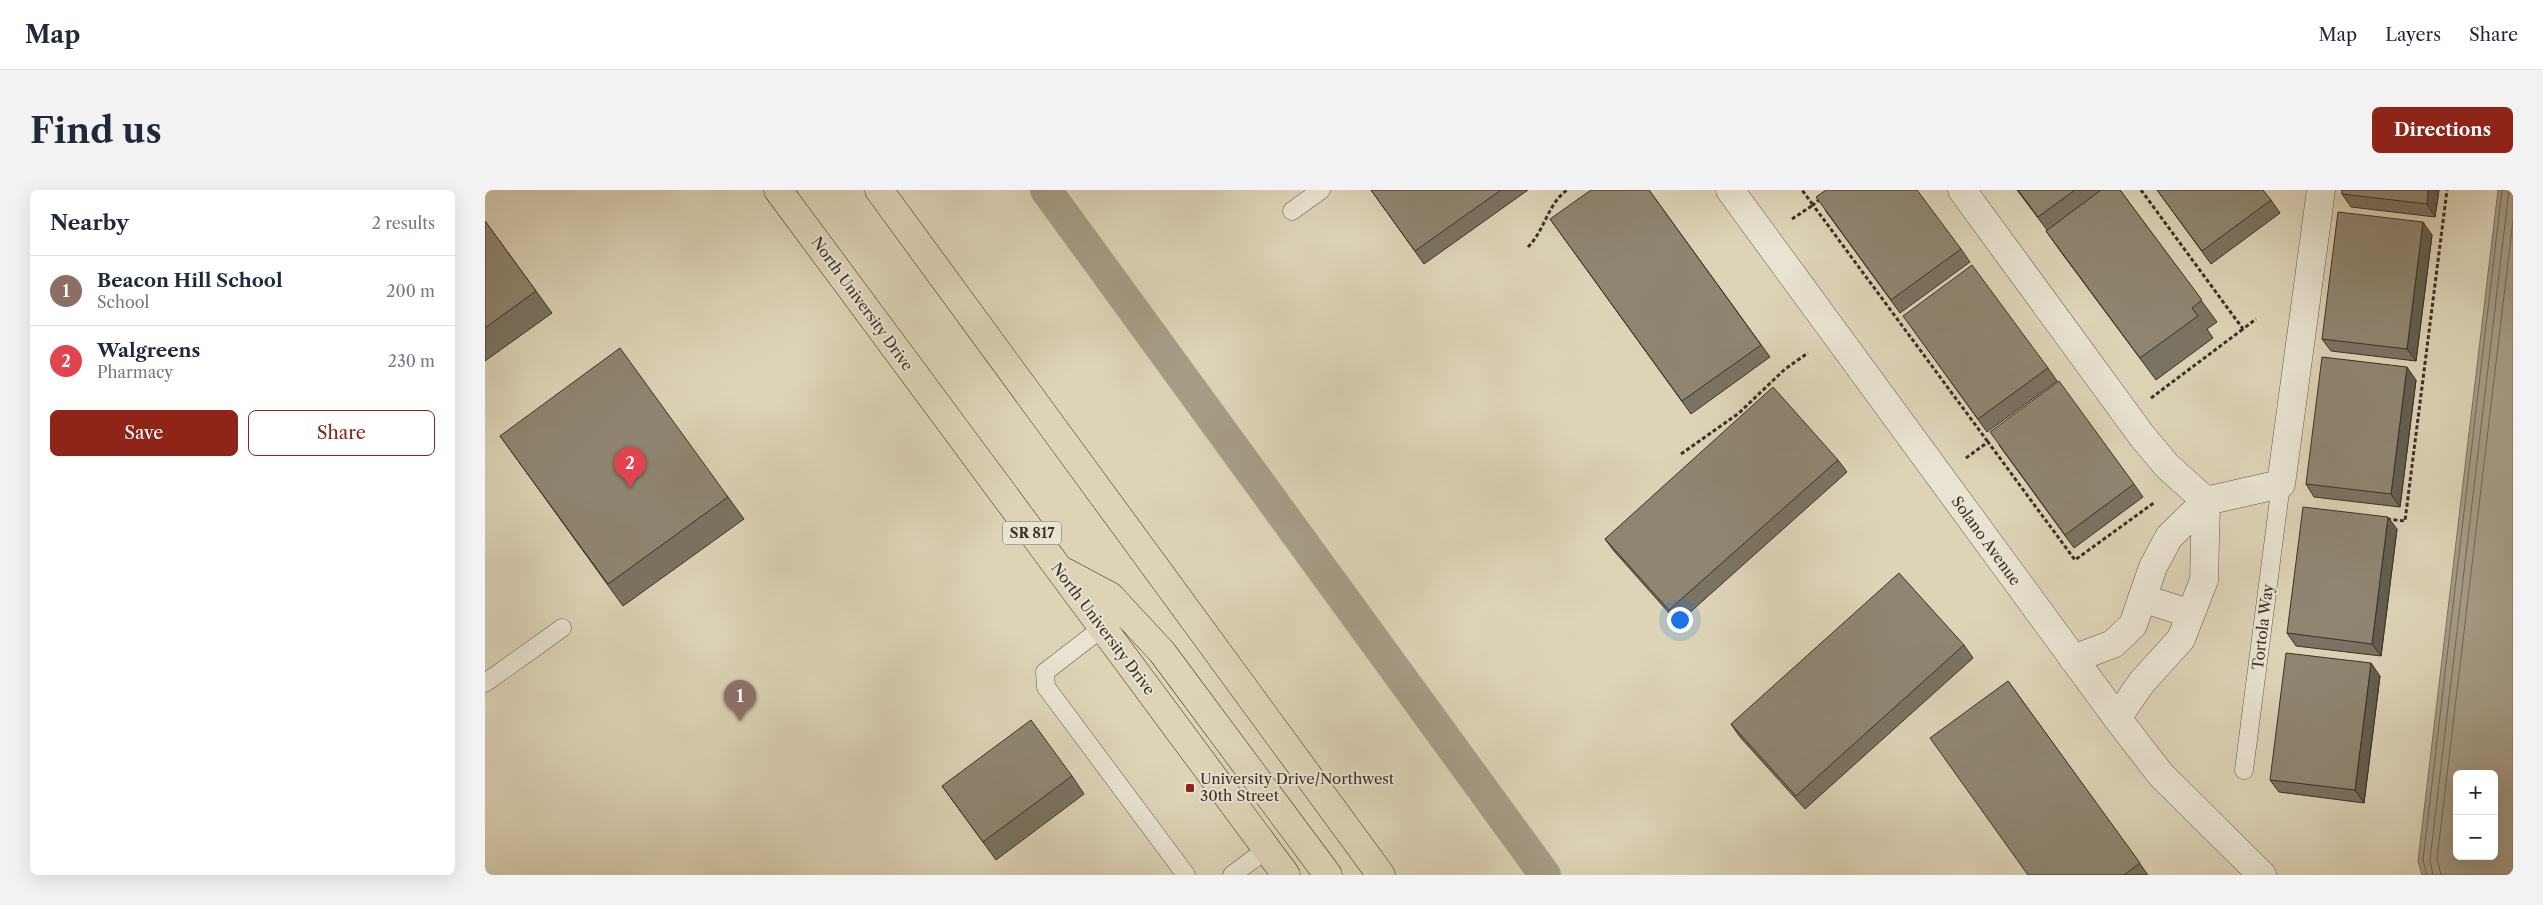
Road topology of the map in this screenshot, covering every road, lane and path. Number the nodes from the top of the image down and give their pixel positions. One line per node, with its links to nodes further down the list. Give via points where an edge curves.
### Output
1 (778, 190): 27 (main road, North University Drive / SR 817)
2 (879, 190): 41 (main road)
3 (1321, 190): 13 (lane)
4 (1567, 190): 15 (path, via 1556,201 1536,239)
5 (1730, 190): 32 (street, Solano Avenue)
6 (1802, 190): 12 (path)
7 (1962, 190): 24 (street, via 2142,436 2167,466)
8 (2141, 190): 17 (path)
9 (2321, 190): 23 (street)
10 (2447, 190): 26 (path, via 2405,521)
11 (1826, 195): 12 (path)
12 (1813, 205): 14 (path); 20 (path)
13 (1292, 211)
14 (1792, 219)
15 (1528, 247)
16 (2256, 320): 17 (path)
17 (2243, 329): 19 (path)
18 (1808, 353): 21 (path, via 1785,369 1739,413)
19 (2143, 404)
20 (1988, 442): 22 (path); 25 (path, via 2075,560)
21 (1681, 454)
22 (1966, 458)
23 (2281, 484): 24 (street); 35 (lane, Tortola Way)
24 (2206, 501): 28 (street, via 2169,537); 29 (street, via 2204,580)
25 (2155, 502)
26 (2377, 518)
27 (1058, 568): 31 (main road, North University Drive / SR 817); 40 (main road, via 1110,596 1162,652)
28 (2141, 598): 29 (street); 32 (street, via 2133,625 2113,644)
29 (2191, 614): 34 (street, via 2181,639 2142,682)
30 (562, 628): 33 (lane)
31 (1102, 628): 36 (main road, North University Drive / SR 817); 37 (lane, via 1045,672 1045,687)
32 (2073, 659): 34 (street, Solano Avenue)
33 (485, 683)
34 (2117, 718): 42 (street, Solano Avenue, via 2161,775)
35 (2244, 770)
36 (1267, 849): 38 (lane); 39 (main road, North University Drive / SR 817)
37 (1186, 875)
38 (1232, 875)
39 (1286, 875)
40 (1328, 875)
41 (1381, 875)
42 (2262, 875)

